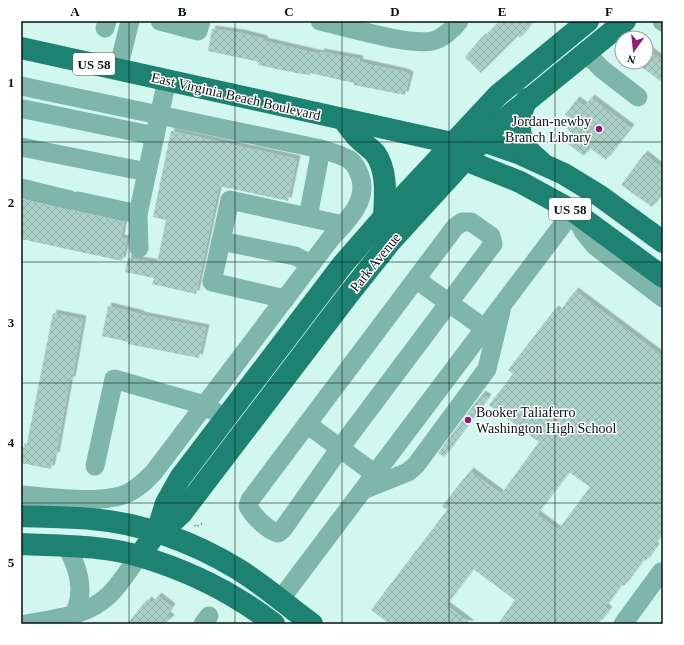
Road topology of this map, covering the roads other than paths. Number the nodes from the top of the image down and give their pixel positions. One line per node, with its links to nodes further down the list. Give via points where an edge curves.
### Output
1 (130, 21): 10 (street)
2 (160, 21): 3 (street, via 198,31)
3 (201, 21)
4 (320, 21): 5 (street, via 424,43 442,36)
5 (459, 21)
6 (588, 21): 20 (main road, Park Avenue, via 498,95)
7 (625, 21): 9 (main road, Park Avenue)
8 (21, 48): 10 (main road, East Virginia Beach Boulevard / US 58)
9 (585, 52): 13 (street, via 603,70); 14 (main road, Park Avenue)
10 (118, 69): 11 (main road, East Virginia Beach Boulevard / US 58)
11 (168, 80): 16 (street); 17 (main road, East Virginia Beach Boulevard / US 58)
12 (24, 87): 15 (street); 16 (street)
13 (638, 97)
14 (527, 99): 19 (main road, Park Avenue); 24 (main road, via 520,118 523,143 530,153)
15 (22, 115): 18 (street)
16 (159, 116): 18 (street); 22 (street)
17 (343, 119): 20 (main road, East Virginia Beach Boulevard / US 58); 31 (main road, via 380,163 385,194)
18 (155, 136): 25 (street)
19 (482, 141): 20 (main road, East Virginia Beach Boulevard / US 58); 23 (main road, Park Avenue); 24 (main road, East Virginia Beach Boulevard / US 58)
20 (452, 143): 23 (main road); 31 (main road, Park Avenue)
21 (21, 147): 25 (street)
22 (320, 148): 27 (street, via 351,161 358,170 362,186 360,201); 30 (street)
23 (465, 160): 28 (main road, US 58, via 520,182); 44 (main road, Park Avenue, via 391,241)
24 (548, 166): 34 (main road, East Virginia Beach Boulevard / US 58, via 582,183)
25 (146, 172): 29 (street)
26 (21, 188): 29 (street)
27 (355, 210): 31 (street); 32 (street)
28 (573, 211): 37 (main road, US 58); 40 (street, via 583,231 595,246); 42 (street)
29 (138, 214): 35 (street)
30 (308, 217): 32 (street); 33 (street, via 230,200)
31 (384, 217): 43 (main road, Park Avenue, via 343,264)
32 (343, 225): 36 (street)
33 (221, 241): 36 (street, via 295,256); 39 (street, via 212,282)
34 (663, 242)
35 (139, 248)
36 (311, 264): 39 (street)
37 (663, 277)
38 (416, 280): 41 (street); 41 (street, via 455,227 462,222 471,222 491,236 493,244); 48 (street)
39 (288, 295): 43 (street); 46 (street)
40 (663, 298)
41 (449, 303): 45 (street); 49 (street)
42 (502, 304): 45 (street); 52 (street, via 487,368 416,465 408,472)
43 (313, 305): 44 (street); 47 (main road, Park Avenue)
44 (330, 318): 55 (main road, Park Avenue, via 181,514)
45 (484, 328): 51 (street)
46 (204, 405): 47 (street); 50 (street, via 114,379); 53 (street, via 154,472 140,486 127,494 112,498 85,499)
47 (225, 419): 55 (main road, Park Avenue, via 169,496)
48 (308, 424): 49 (street); 49 (street, via 250,500 248,506 251,512 272,532 278,533 283,529)
49 (340, 448): 51 (street)
50 (95, 466)
51 (375, 474): 52 (street)
52 (363, 490): 60 (street)
53 (21, 495)
54 (21, 516): 55 (main road, via 92,519)
55 (157, 532): 58 (main road, Park Avenue); 60 (main road, via 213,555)
56 (21, 544): 57 (main road)
57 (66, 546): 58 (main road, via 106,549); 61 (street, via 73,558 80,590 78,606)
58 (138, 556): 61 (street, via 109,596 96,606); 63 (main road, via 210,583)
59 (663, 573): 65 (street)
60 (280, 600): 64 (main road)
61 (65, 618): 62 (street)
62 (26, 624)
63 (274, 624)
64 (312, 624)
65 (623, 624)

